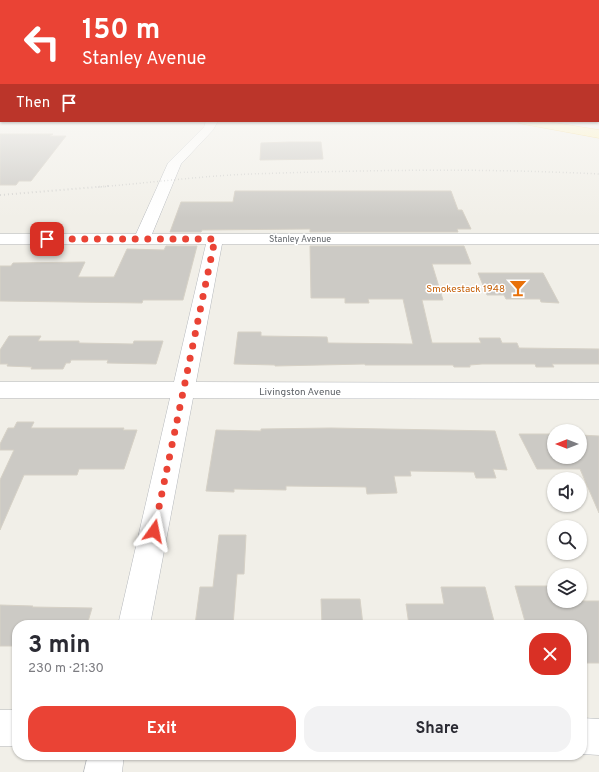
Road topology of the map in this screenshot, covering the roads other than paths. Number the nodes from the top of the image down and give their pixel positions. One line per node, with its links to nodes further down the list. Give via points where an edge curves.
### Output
1 (192, 146): 3 (street, via 175,163)
2 (0, 239): 3 (street, Stanley Avenue)
3 (142, 239): 4 (street, Stanley Avenue)
4 (215, 239): 5 (street, Stanley Avenue); 7 (street)
5 (599, 239)
6 (0, 390): 7 (street, Livingston Avenue)
7 (183, 391): 8 (street, Livingston Avenue); 9 (street)
8 (599, 392)
9 (135, 620)
10 (0, 728): 11 (street)
11 (12, 728)
12 (587, 736): 13 (street)
13 (599, 737)
14 (105, 760): 15 (street)
15 (103, 772)

